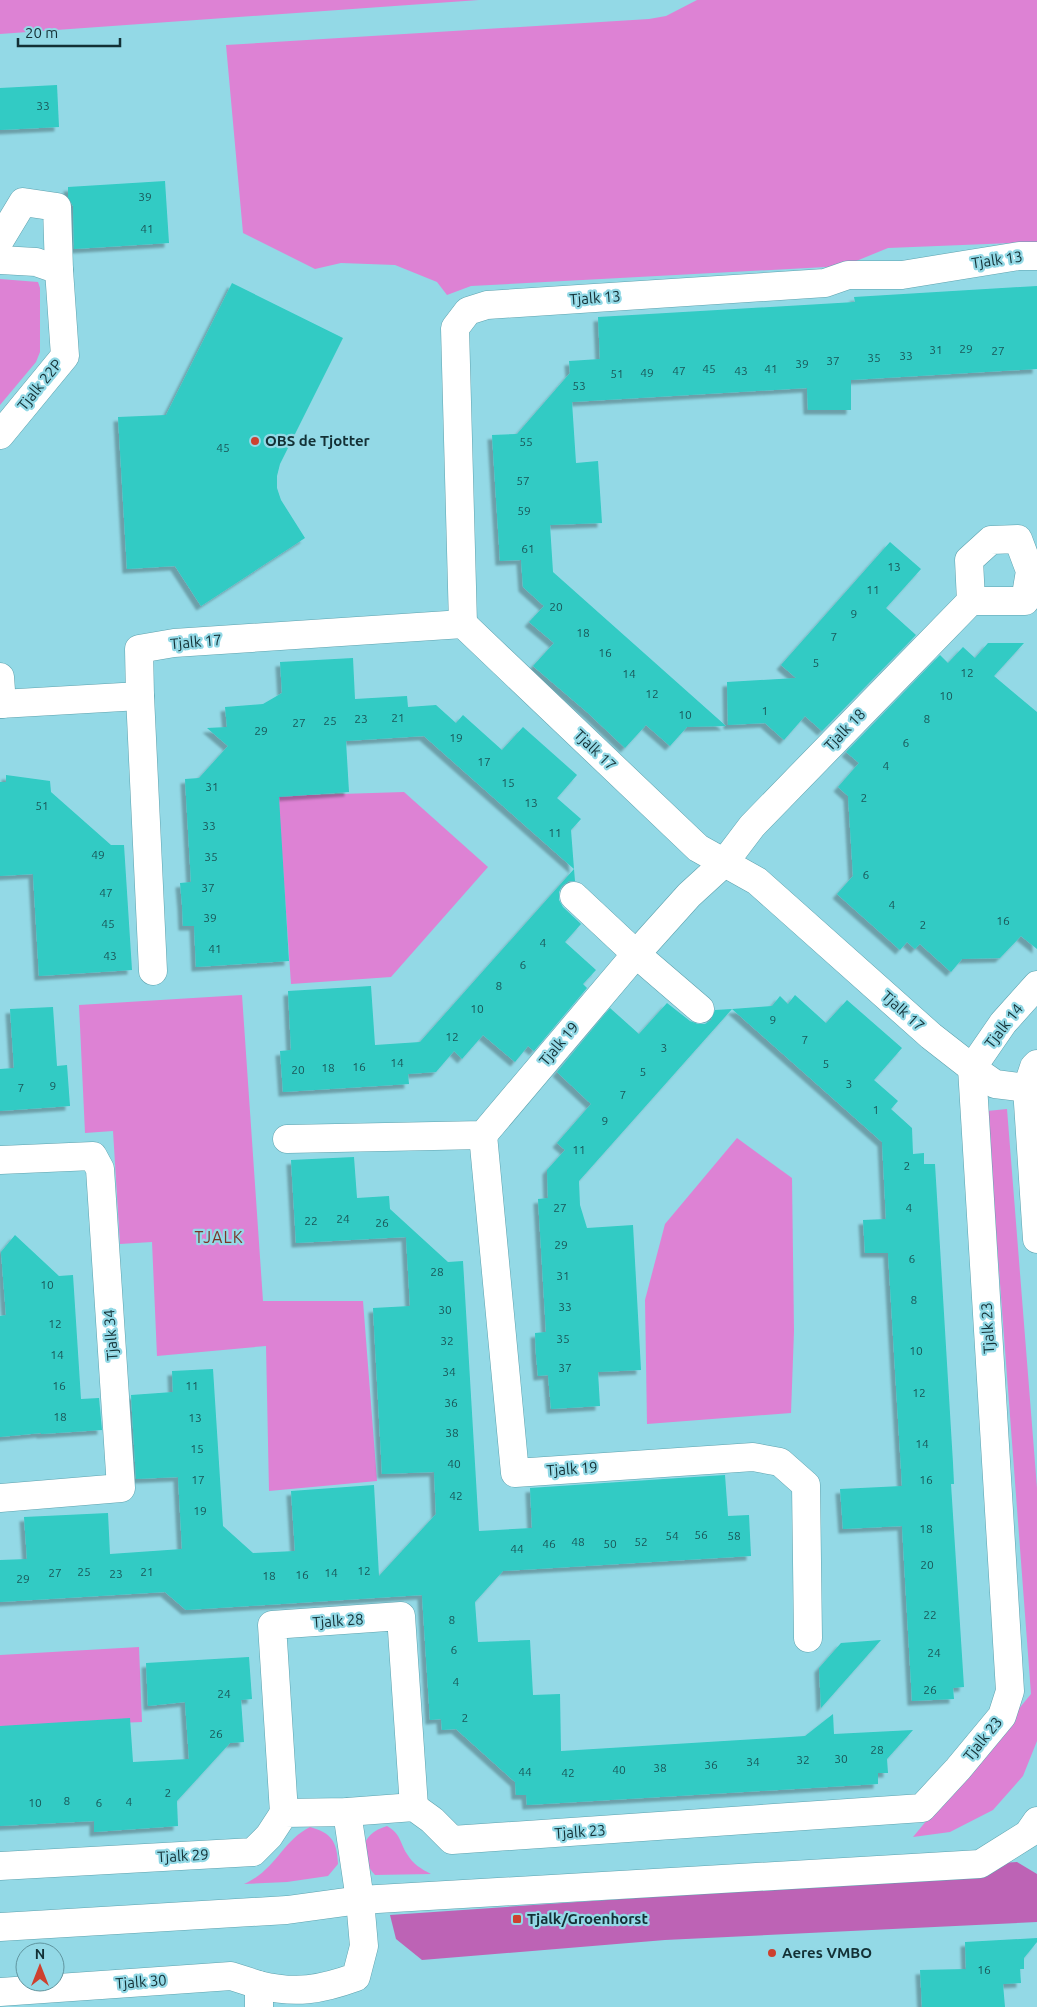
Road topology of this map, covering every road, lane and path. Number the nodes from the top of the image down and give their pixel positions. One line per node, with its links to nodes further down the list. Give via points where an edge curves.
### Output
1 (0, 240): 4 (street, Tjalk 22P, via 22,202 57,207)
2 (1037, 256): 7 (street, Tjalk 13, via 1019,256 902,275 848,275 825,283 487,304 468,311 456,328)
3 (0, 260): 4 (street, via 36,262)
4 (58, 270): 5 (street, Tjalk 22P, via 65,356)
5 (0, 435)
6 (970, 601): 11 (street, Tjalk 18, via 752,826)
7 (463, 624): 9 (street, Tjalk 17, via 174,643 138,649); 11 (street, Tjalk 17, via 698,848)
8 (0, 676): 10 (street)
9 (140, 696): 10 (street); 14 (street, Tjalk 17)
10 (1, 704)
11 (724, 864): 13 (street, Tjalk 19, via 689,895); 17 (street, Tjalk 17, via 757,881 931,1036)
12 (574, 896): 13 (street)
13 (636, 954): 16 (street); 19 (street, Tjalk 19)
14 (153, 971)
15 (1037, 985): 17 (street, Tjalk 14, via 1003,1023)
16 (700, 1009)
17 (972, 1068): 18 (street, Tjalk 17, via 995,1084); 25 (street, Tjalk 23, via 1010,1691 1002,1716 922,1808 452,1840)
18 (1032, 1076): 22 (street)
19 (483, 1135): 20 (street); 24 (street, Tjalk 19, via 514,1473 752,1457 780,1462 806,1485)
20 (287, 1140)
21 (0, 1160): 23 (street, Tjalk 34, via 94,1156 100,1169 121,1488)
22 (1037, 1239)
23 (0, 1498)
24 (808, 1638)
25 (414, 1807): 26 (street); 27 (street, Tjalk 28, via 401,1616 272,1625)
26 (348, 1812): 27 (street); 30 (street)
27 (284, 1813): 29 (street, Tjalk 29, via 253,1852)
28 (1034, 1834): 30 (street, via 980,1864)
29 (0, 1866)
30 (360, 1900): 31 (street, via 287,1910); 33 (street, via 364,1946 356,1977 329,1987)
31 (0, 1927)
32 (0, 1992): 33 (street, Tjalk 30, via 231,1976)
33 (259, 1996)

